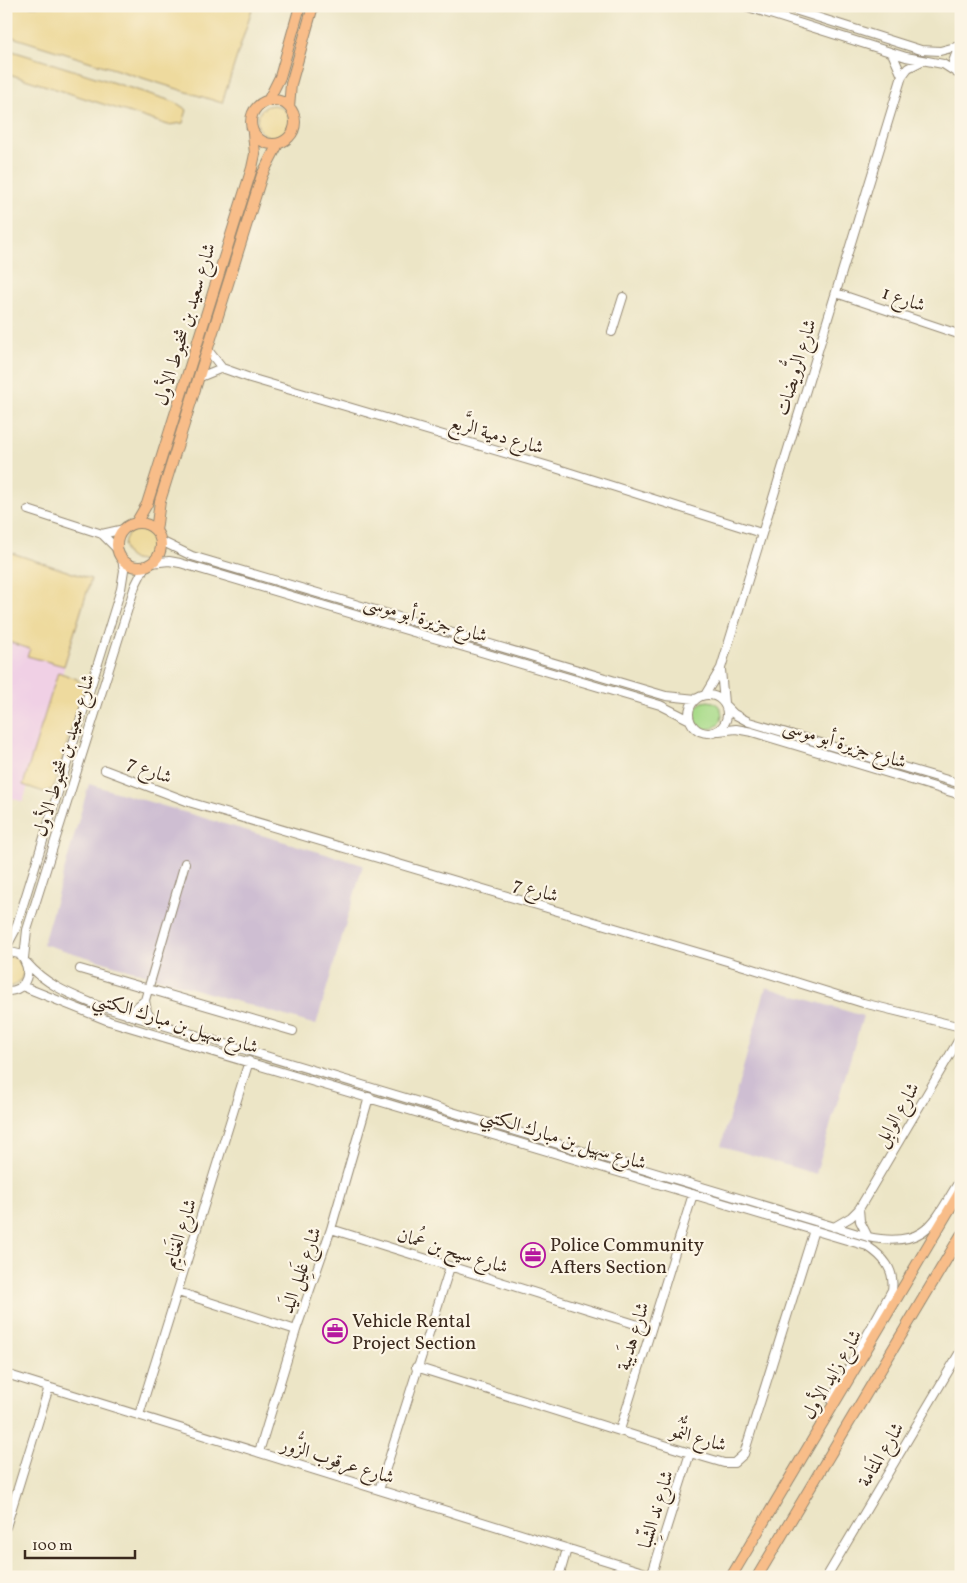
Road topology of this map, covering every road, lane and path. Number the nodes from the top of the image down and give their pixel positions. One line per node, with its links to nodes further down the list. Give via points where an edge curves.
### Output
1 (300, 6): 10 (main road, via 280,77)
2 (313, 6): 11 (main road, via 291,84)
3 (745, 6): 6 (street)
4 (782, 6): 5 (street, via 908,47 940,51)
5 (960, 45): 8 (street, via 953,62)
6 (892, 53): 7 (street); 9 (street)
7 (922, 61): 8 (street, via 944,64); 9 (street, via 908,68)
8 (959, 75)
9 (902, 76): 14 (street, شارع الرُّويضات)
10 (268, 100): 11 (main road, via 280,101); 12 (main road, via 253,113)
11 (289, 107): 13 (main road, via 294,116 294,131)
12 (253, 133): 13 (main road, via 267,144); 22 (main road, شارع سعيد بن شخبوط الأول, via 256,147 252,168 147,504)
13 (278, 144): 18 (main road, شارع سعيد بن شخبوط الأول, via 265,168)
14 (836, 293): 17 (street, شارع 1); 25 (street, شارع الرُّويضات)
15 (623, 297): 16 (street)
16 (612, 332)
17 (961, 335)
18 (208, 350): 19 (street); 20 (main road, شارع سعيد بن شخبوط الأول)
19 (222, 368): 20 (street); 25 (street, شارع دِمية الرَّبع)
20 (200, 377): 24 (main road, شارع سعيد بن شخبوط الأول, via 158,507)
21 (28, 510): 26 (street)
22 (136, 523): 23 (main road); 24 (main road, via 147,524)
23 (124, 529): 26 (street); 28 (main road, via 117,541)
24 (156, 531): 27 (main road)
25 (762, 533): 30 (street, شارع الرُّويضات)
26 (102, 534): 28 (street)
27 (161, 542): 29 (main road, via 160,552); 32 (street, شارع جزيرة أبو موسى, via 192,556 604,678 666,696)
28 (120, 554): 29 (main road, via 130,565); 40 (street, شارع سعيد بن شخبوط الأول, via 124,570 121,589 15,931)
29 (148, 564): 34 (street, شارع جزيرة أبو موسى, via 180,563 660,705); 41 (street, شارع سعيد بن شخبوط الأول, via 134,586 27,930)
30 (721, 668): 31 (street, شارع الرُّويضات); 33 (street, شارع الرُّويضات)
31 (705, 695): 32 (street); 33 (street, via 716,696)
32 (696, 699): 34 (street, via 691,705)
33 (725, 705): 35 (street, via 728,717); 37 (street, شارع جزيرة أبو موسى, via 748,722)
34 (690, 720): 35 (street, via 702,733)
35 (719, 731): 38 (street, شارع جزيرة أبو موسى, via 736,729 752,732)
36 (105, 770): 49 (street, شارع 7, via 201,806 863,1003)
37 (961, 784)
38 (961, 795)
39 (184, 863): 44 (street)
40 (6, 949): 41 (street, via 14,951)
41 (25, 961): 43 (street, شارع سعيد بن شخبوط الأول, via 28,975); 47 (street, شارع سهيل بن مبارك الكتبي, via 56,988)
42 (80, 969): 44 (street)
43 (22, 986): 45 (street); 52 (street, شارع سهيل بن مبارك الكتبي, via 109,1021)
44 (148, 989): 46 (street); 50 (street)
45 (8, 993)
46 (145, 1000): 47 (street); 48 (street, via 147,1012)
47 (127, 1015): 48 (street, شارع سهيل بن مبارك الكتبي)
48 (154, 1023): 58 (street, شارع سهيل بن مبارك الكتبي)
49 (961, 1027)
50 (293, 1031)
51 (961, 1036): 57 (street, شارع الوابِل)
52 (249, 1061): 53 (street, شارع سهيل بن مبارك الكتبي); 66 (street, شارع الغَنايِم)
53 (369, 1097): 56 (street, شارع سهيل بن مبارك الكتبي); 59 (street, شارع غَلِيل اليَد)
54 (961, 1178): 62 (street, شارع سهيل بن مبارك الكتبي, via 925,1231 896,1241)
55 (961, 1190): 77 (main road, شارع زايد الأول)
56 (693, 1194): 60 (street, شارع سهيل بن مبارك الكتبي); 67 (street, شارع هدَيبة)
57 (859, 1208): 58 (street, شارع الوابِل); 62 (street)
58 (834, 1227): 62 (street, شارع سهيل بن مبارك الكتبي)
59 (331, 1230): 65 (street, شارع سيح بن عُمان); 68 (street, شارع غَلِيل اليَد)
60 (814, 1230): 76 (street, شارع النُّمُو, via 744,1454 729,1464); 77 (street, شارع سهيل بن مبارك الكتبي, via 859,1242 875,1251 887,1264 893,1282 888,1300 809,1440)
61 (961, 1235): 64 (main road, شارع زايد الأول)
62 (868, 1237)
63 (961, 1245): 64 (street)
64 (951, 1251): 85 (main road, شارع زايد الأول)
65 (450, 1267): 67 (street, شارع سيح بن عُمان); 70 (street)
66 (178, 1292): 68 (street); 73 (street, شارع الغَنايِم)
67 (652, 1329): 74 (street, شارع هدَيبة)
68 (296, 1330): 75 (street, شارع غَلِيل اليَد)
69 (961, 1350): 83 (street, شارع المَتامة)
70 (416, 1367): 74 (street, شارع النُّمُو); 78 (street)
71 (6, 1374): 72 (street, شارع عرقوب الزُّور)
72 (49, 1387): 73 (street, شارع عرقوب الزُّور); 79 (street)
73 (139, 1415): 75 (street, شارع عرقوب الزُّور)
74 (620, 1430): 76 (street, شارع النُّمُو)
75 (259, 1452): 78 (street, شارع عرقوب الزُّور)
76 (690, 1453): 81 (street, شارع ند الشِّبا)
77 (804, 1455): 82 (main road, شارع زايد الأول)
78 (379, 1490): 80 (street, شارع عرقوب الزُّور)
79 (6, 1527)
80 (567, 1548): 81 (street, شارع عرقوب الزُّور); 84 (street)
81 (656, 1576)
82 (731, 1576)
83 (828, 1576)
84 (559, 1577)
85 (757, 1577)

